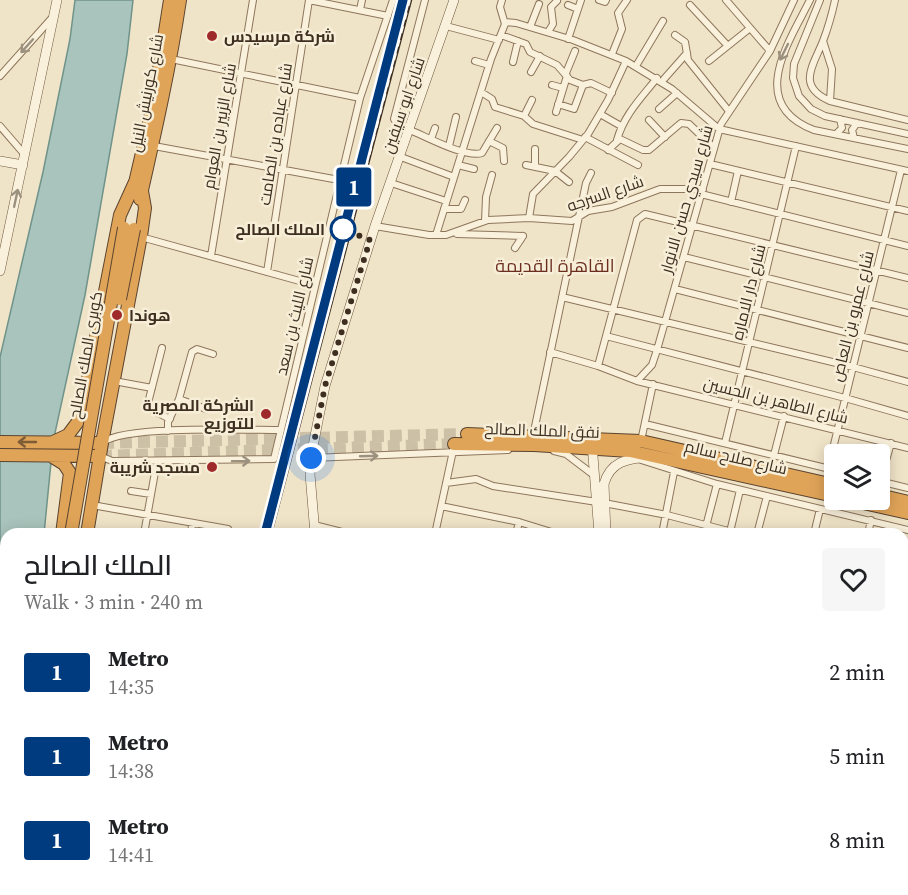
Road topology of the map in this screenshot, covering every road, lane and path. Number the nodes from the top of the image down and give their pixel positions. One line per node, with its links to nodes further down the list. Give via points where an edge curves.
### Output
1 (57, 0): 25 (street)
2 (170, 0): 123 (highway, شارع كورنيش النيل)
3 (180, 0): 44 (highway, شارع كورنيش النيل)
4 (253, 0): 52 (street, شارع الزبير بن العوام)
5 (309, 0): 19 (street); 56 (street, شارع عباده بن الصامت)
6 (362, 0): 24 (street)
7 (393, 0): 26 (street, شارع الليث بن سعد)
8 (425, 0): 82 (street, via 394,119)
9 (454, 0): 29 (street, شارع ابو سيفين)
10 (502, 0): 28 (street)
11 (581, 0): 23 (street)
12 (627, 0): 42 (street, via 618,13 622,28)
13 (726, 0): 31 (street)
14 (794, 0): 40 (street, شارع سيدي حسن الانوار)
15 (810, 0): 85 (street, one-way to 85, via 781,57 777,86 784,108 794,119 807,127)
16 (820, 0): 74 (street, via 794,64 793,78 796,91 807,105)
17 (835, 0): 37 (street)
18 (556, 1): 32 (street, via 551,7 553,24)
19 (334, 2): 24 (street)
20 (539, 4): 30 (street)
21 (568, 5): 23 (street)
22 (690, 5): 38 (street)
23 (578, 9): 35 (street)
24 (360, 10): 26 (street)
25 (54, 16): 54 (street, one-way to 54); 103 (street)
26 (388, 16): 63 (street, شارع الليث بن سعد)
27 (663, 21): 50 (street)
28 (505, 22): 30 (street); 34 (street)
29 (446, 26): 34 (street); 82 (street, شارع ابو سيفين)
30 (530, 27): 32 (street)
31 (748, 29): 38 (street); 40 (street)
32 (548, 32): 35 (street)
33 (675, 35): 41 (street, via 685,42)
34 (500, 38): 36 (street); 49 (street)
35 (568, 39): 42 (street)
36 (518, 41): 43 (street); 48 (street)
37 (823, 41): 65 (street, via 832,69); 65 (street, via 809,75 814,89)
38 (727, 45): 47 (street)
39 (575, 51): 53 (street)
40 (770, 51): 68 (street, شارع سيدي حسن الانوار)
41 (687, 53): 55 (street); 68 (street, via 695,70)
42 (612, 54): 46 (street)
43 (540, 56): 51 (street); 53 (street)
44 (171, 59): 52 (street); 93 (highway, شارع كورنيش النيل)
45 (475, 61): 49 (street)
46 (626, 61): 50 (street); 61 (street)
47 (709, 61)
48 (513, 62)
49 (489, 65): 60 (street)
50 (636, 66): 55 (street)
51 (531, 72)
52 (242, 74): 56 (street); 102 (street, شارع الزبير بن العوام)
53 (567, 75): 58 (street); 59 (street)
54 (0, 76)
55 (661, 79): 62 (street); 79 (street)
56 (297, 85): 63 (street); 111 (street, شارع عباده بن الصامت)
57 (552, 85): 59 (street)
58 (584, 85): 61 (street, via 592,81); 66 (street, via 574,110)
59 (563, 88): 66 (street)
60 (481, 92): 71 (street, via 492,99 495,107); 100 (street)
61 (612, 93): 70 (street)
62 (677, 93): 67 (street); 83 (street)
63 (360, 98): 119 (street, شارع الليث بن سعد)
64 (532, 100): 71 (street)
65 (830, 101): 73 (street)
66 (558, 104): 69 (street)
67 (659, 109)
68 (728, 110): 83 (street, شارع سيدي حسن الانوار)
69 (556, 112)
70 (600, 114): 79 (street); 90 (street)
71 (524, 116): 90 (street, via 533,124)
72 (456, 117): 94 (street)
73 (895, 117): 76 (street); 84 (street)
74 (840, 119): 77 (street); 85 (street, via 842,128)
75 (649, 120): 87 (street)
76 (908, 120)
77 (857, 123): 84 (street); 88 (street, via 852,130)
78 (0, 126): 103 (street)
79 (621, 126): 91 (street)
80 (435, 128): 89 (street)
81 (497, 128): 92 (street)
82 (410, 129): 89 (street); 101 (street, شارع ابو سيفين)
83 (719, 129): 95 (street); 96 (street, شارع سيدي حسن الانوار)
84 (892, 131): 86 (street)
85 (836, 134): 88 (street)
86 (908, 135)
87 (665, 137): 91 (street, via 647,151); 96 (street, via 684,123 689,124)
88 (854, 138): 97 (street)
89 (431, 139): 94 (street)
90 (584, 139): 99 (street); 114 (street)
91 (617, 140): 99 (street)
92 (489, 141): 100 (street, via 479,154); 104 (street, via 503,148)
93 (154, 146): 102 (street); 123 (highway, شارع كورنيش النيل)
94 (449, 146): 100 (street)
95 (796, 147): 113 (street); 122 (street, شارع دار الاماره)
96 (714, 148): 106 (street, شارع سيدي حسن الانوار)
97 (908, 149)
98 (535, 150): 110 (street)
99 (608, 150): 109 (street)
100 (462, 152): 107 (street)
101 (400, 157): 118 (street); 121 (street, شارع ابو سيفين)
102 (227, 159): 111 (street); 144 (street, شارع الزبير بن العوام)
103 (24, 160): 105 (street); 147 (street, one-way to 103)
104 (504, 161)
105 (0, 162)
106 (710, 164): 115 (street); 124 (street, شارع سيدي حسن الانوار)
107 (458, 165): 112 (street); 118 (street)
108 (526, 165): 110 (street)
109 (638, 165)
110 (535, 167): 114 (street)
111 (283, 169): 119 (street); 148 (street, شارع عباده بن الصامت)
112 (474, 170)
113 (905, 170): 128 (street, شارع عمرو بن العاص)
114 (555, 171): 120 (street); 133 (street, via 533,194)
115 (738, 171): 122 (street); 127 (street)
116 (591, 173): 132 (street)
117 (492, 175): 134 (street)
118 (454, 177): 126 (street)
119 (339, 180): 151 (street, شارع الليث بن سعد)
120 (570, 182)
121 (391, 183): 126 (street); 135 (street, شارع ابو سيفين)
122 (788, 183): 128 (street); 131 (street, شارع دار الاماره)
123 (139, 186): 139 (highway, via 145,208); 175 (highway, via 120,215); 235 (highway, كوبرى الملك الصالح, bridge, via 124,228); 236 (highway, كوبرى الملك الصالح, bridge)
124 (702, 191): 127 (street, شارع السرجه); 132 (street, شارع السرجه, via 660,189); 136 (street, شارع سيدي حسن الانوار)
125 (465, 200): 129 (street, via 461,209)
126 (447, 201): 129 (street)
127 (731, 202): 131 (street, شارع السرجه)
128 (892, 207): 130 (street); 140 (street, شارع عمرو بن العاص)
129 (444, 209): 138 (street)
130 (908, 211)
131 (780, 214): 140 (street, شارع السرجه); 141 (street, شارع دار الاماره)
132 (579, 217): 133 (street, شارع السرجه, via 572,221); 153 (street)
133 (529, 219): 134 (street, شارع السرجه)
134 (485, 221): 137 (street, شارع السرجه)
135 (375, 226): 138 (street, شارع السرجه); 203 (street, شارع ابو سيفين, via 325,386)
136 (693, 226): 141 (street); 145 (street, شارع سيدي حسن الانوار); 156 (street, via 645,214 639,217)
137 (453, 234): 138 (street, شارع السرجه); 143 (street, via 523,236)
138 (436, 235)
139 (141, 236): 144 (street); 170 (highway)
140 (884, 240): 142 (street, شارع السرجه); 146 (street, شارع عمرو بن العاص)
141 (773, 245): 146 (street); 149 (street, شارع دار الاماره)
142 (908, 246)
143 (515, 248)
144 (211, 256): 148 (street)
145 (684, 257): 149 (street); 152 (street, شارع سيدي حسن الانوار)
146 (877, 271): 150 (street); 154 (street, شارع عمرو بن العاص)
147 (0, 272)
148 (267, 272): 151 (street)
149 (765, 278): 154 (street); 155 (street, شارع دار الاماره)
150 (908, 278)
151 (315, 285): 186 (street, شارع الليث بن سعد)
152 (675, 289): 155 (street); 158 (street, شارع سيدي حسن الانوار)
153 (562, 297): 156 (street); 165 (street)
154 (869, 303): 157 (street); 160 (street, شارع عمرو بن العاص)
155 (757, 309): 160 (street); 161 (street, شارع دار الاماره)
156 (613, 310): 158 (street); 159 (street)
157 (908, 313)
158 (665, 323): 161 (street); 164 (street, شارع سيدي حسن الانوار)
159 (606, 336): 164 (street); 167 (street)
160 (861, 336): 163 (street); 168 (street, شارع عمرو بن العاص)
161 (749, 342): 168 (street); 169 (street, شارع دار الاماره)
162 (162, 348): 174 (street)
163 (908, 348)
164 (657, 350): 169 (street); 171 (street, شارع سيدي حسن الانوار, via 652,365)
165 (550, 352): 167 (street, شارع الطاهر بن الحسين); 194 (street)
166 (213, 354): 178 (street, via 193,351)
167 (598, 366): 171 (street, شارع الطاهر بن الحسين)
168 (853, 367): 172 (street); 177 (street, شارع عمرو بن العاص)
169 (742, 371): 177 (street); 179 (street, شارع دار الاماره)
170 (113, 380): 174 (street); 176 (highway)
171 (637, 381): 173 (street, شارع الطاهر بن الحسين)
172 (908, 382)
173 (652, 384): 179 (street, شارع الطاهر بن الحسين); 184 (street)
174 (152, 388): 183 (street, via 149,407)
175 (85, 391): 176 (highway); 189 (highway, via 80,419)
176 (110, 394): 200 (highway)
177 (845, 398): 182 (street); 185 (street, شارع عمرو بن العاص)
178 (179, 399): 180 (street); 183 (street)
179 (734, 404): 181 (street, شارع الطاهر بن الحسين); 192 (street, شارع دار الاماره)
180 (206, 409)
181 (784, 416): 185 (street, شارع الطاهر بن الحسين); 202 (street)
182 (908, 416)
183 (170, 419): 187 (street)
184 (645, 424): 192 (street); 198 (street)
185 (838, 429): 193 (street, شارع الطاهر بن الحسين); 195 (street, شارع عمرو بن العاص)
186 (281, 430): 187 (street); 205 (street, شارع الليث بن سعد, one-way to 186, via 274,459)
187 (168, 431): 200 (street, via 117,435)
188 (467, 434): 194 (highway, نفق الملك الصالح)
189 (69, 438): 190 (highway, one-way to 190, via 53,442); 200 (highway)
190 (0, 442)
191 (592, 443): 194 (highway, نفق الملك الصالح); 198 (highway, نفق الملك الصالح); 208 (street)
192 (725, 443): 202 (street)
193 (891, 443): 196 (street); 199 (street, شارع الطاهر بن الحسين)
194 (533, 444): 197 (highway, نفق الملك الصالح); 208 (street, via 566,454)
195 (835, 444)
196 (890, 446)
197 (453, 448): 203 (street, one-way to 197); 209 (street)
198 (635, 448): 207 (street); 210 (highway, شارع صلاح سالم); 217 (highway, شارع صلاح سالم); 221 (street, via 610,471)
199 (908, 448)
200 (101, 449): 204 (highway); 205 (street, via 112,461); 223 (highway)
201 (0, 455): 204 (highway)
202 (774, 455): 206 (street)
203 (311, 458): 241 (street, شارع ابو سيفين)
204 (55, 459): 220 (highway, via 70,473)
205 (157, 462): 216 (street)
206 (824, 467)
207 (674, 472): 211 (street); 228 (street)
208 (595, 476): 221 (street)
209 (446, 483): 221 (street, via 476,479 494,486); 224 (street)
210 (824, 483)
211 (717, 484): 214 (street); 233 (street)
212 (890, 484): 213 (street)
213 (908, 488)
214 (740, 490): 218 (street); 250 (street)
215 (131, 491): 216 (street)
216 (151, 494): 229 (street)
217 (824, 494)
218 (766, 496): 225 (street); 251 (street)
219 (890, 498): 222 (highway)
220 (67, 500): 223 (highway, via 80,497); 234 (highway)
221 (601, 502): 228 (street); 245 (street); 246 (street)
222 (908, 502)
223 (91, 505): 229 (street); 237 (highway)
224 (441, 506): 231 (street); 242 (street)
225 (820, 509): 230 (street); 252 (street)
226 (890, 509): 227 (highway)
227 (908, 513)
228 (667, 515): 233 (street); 247 (street)
229 (147, 516): 232 (street); 238 (street)
230 (871, 520): 253 (street); 254 (street)
231 (519, 522): 243 (street); 244 (street)
232 (192, 524): 239 (street); 240 (street)
233 (706, 525): 248 (street); 249 (street)
234 (63, 528)
235 (72, 528)
236 (81, 528)
237 (88, 528)
238 (145, 528)
239 (191, 528)
240 (221, 528)
241 (315, 528)
242 (436, 528)
243 (518, 528)
244 (538, 528)
245 (599, 528)
246 (605, 528)
247 (664, 528)
248 (705, 528)
249 (715, 528)
250 (732, 528)
251 (758, 528)
252 (815, 528)
253 (869, 528)
254 (901, 528)

